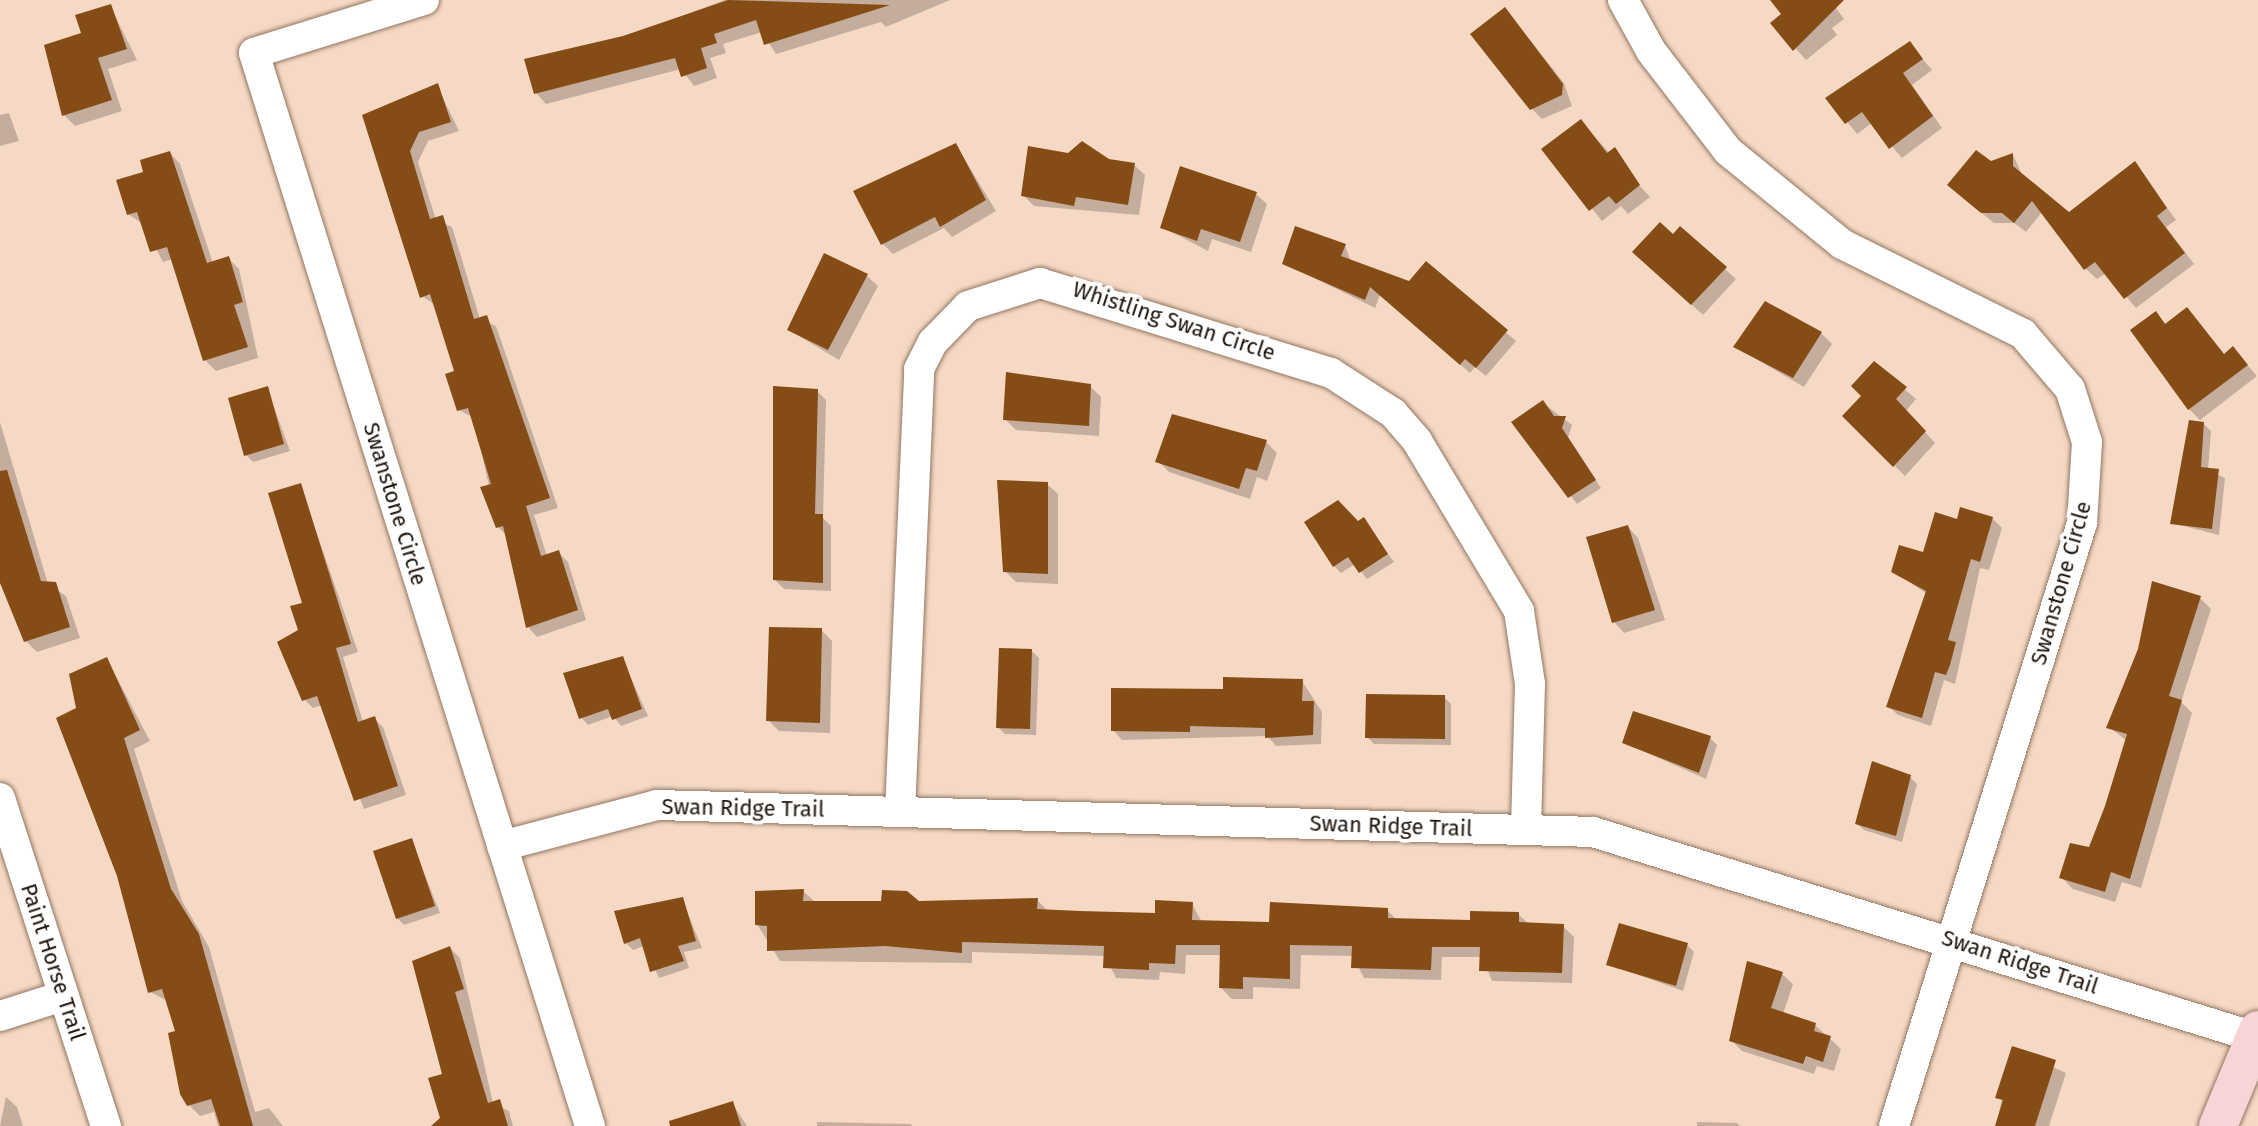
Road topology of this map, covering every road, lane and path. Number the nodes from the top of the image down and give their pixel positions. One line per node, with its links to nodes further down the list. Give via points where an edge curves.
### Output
1 (424, 0): 6 (street, Swanstone Circle, via 254,53)
2 (1623, 0): 7 (street, Swanstone Circle, via 1687,103 1782,201 1856,252 2023,334 2049,359 2080,415 2090,469 2086,505)
3 (0, 798): 8 (street, Paint Horse Trail)
4 (900, 812): 5 (street, Swan Ridge Trail); 5 (street, Whistling Swan Circle, via 919,369 933,342 968,306 1040,283 1331,373 1409,432 1519,611 1530,684); 6 (street, Swan Ridge Trail, via 657,805)
5 (1526, 829): 7 (street, Swan Ridge Trail, via 1626,839)
6 (502, 846): 12 (street, Swanstone Circle)
7 (1952, 940): 10 (street, Swan Ridge Trail); 13 (street, Swanstone Circle)
8 (63, 996): 9 (street); 11 (street, Paint Horse Trail)
9 (0, 1016)
10 (2256, 1034): 14 (main road)
11 (106, 1126)
12 (590, 1126)
13 (1894, 1126)
14 (2218, 1126)

